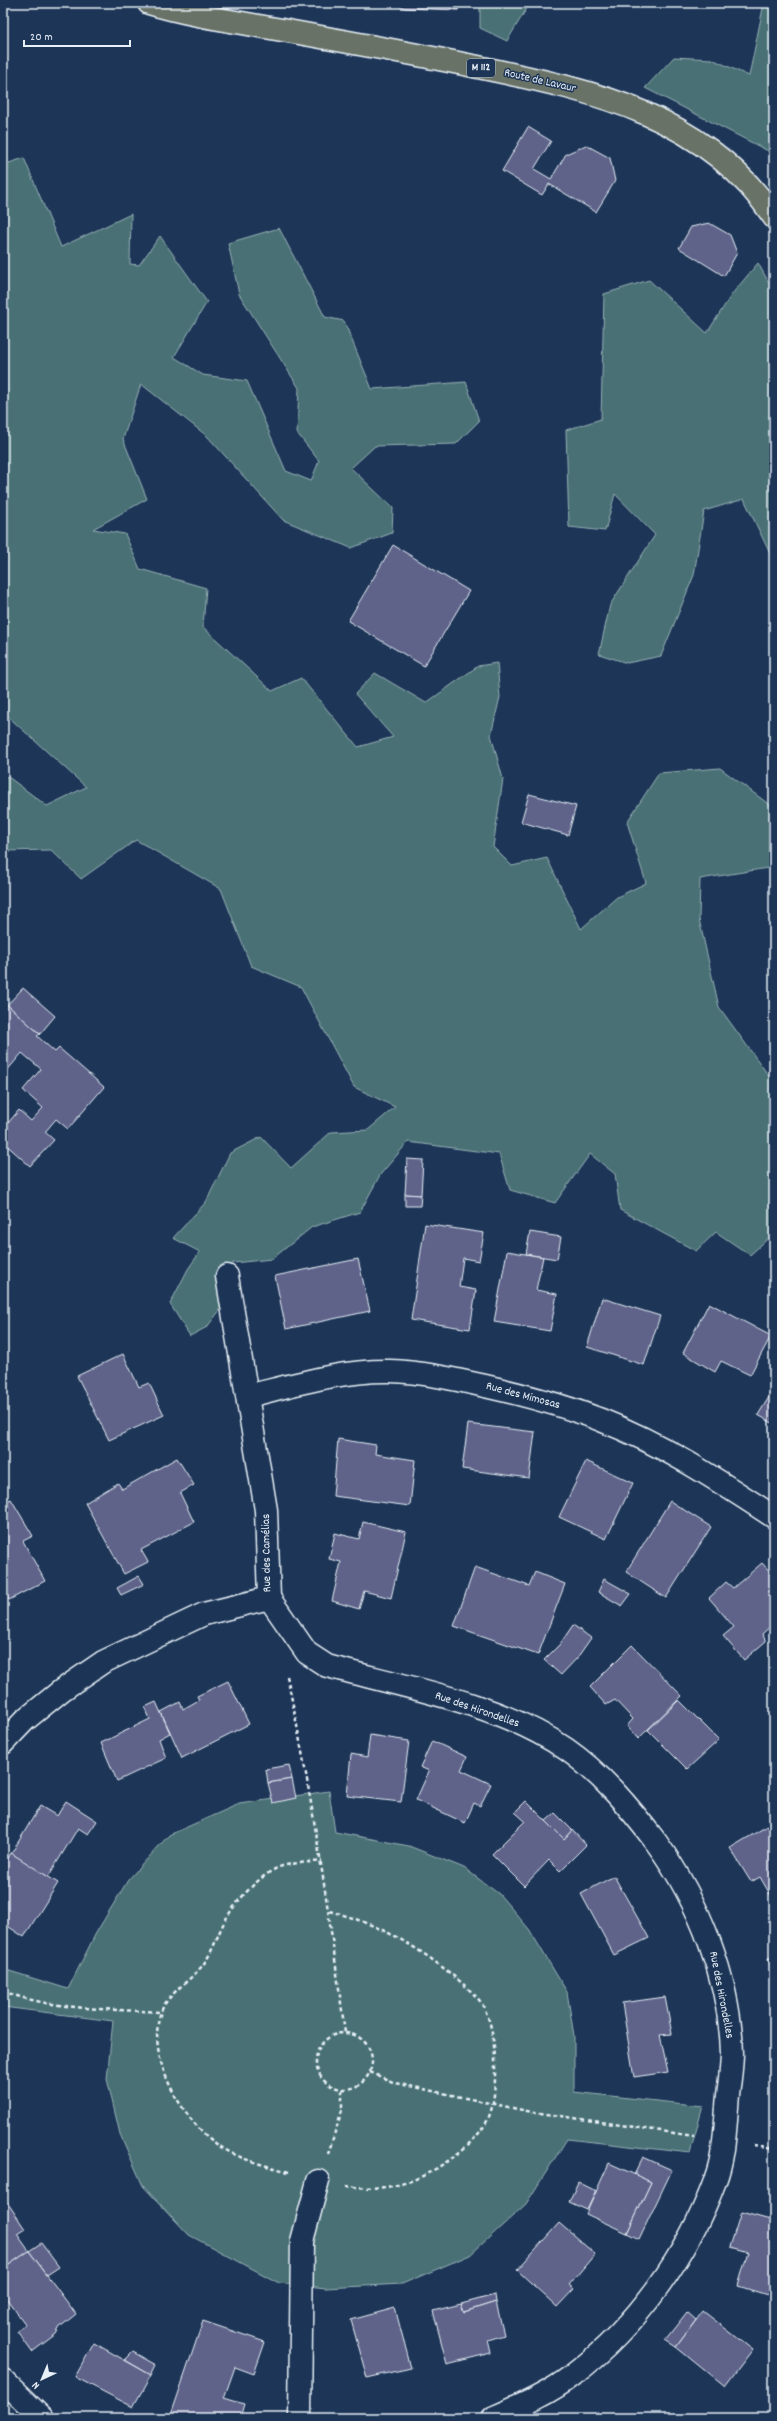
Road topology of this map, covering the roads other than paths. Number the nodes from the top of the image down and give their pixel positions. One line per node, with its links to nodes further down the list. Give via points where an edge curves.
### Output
1 (149, 3): 2 (main road, Route de Lavaur / M 112, via 571,87 634,108 679,129 714,153 746,183)
2 (774, 218)
3 (227, 1276): 4 (street, Rue des Camélias)
4 (248, 1396): 5 (street, Rue des Mimosas, via 330,1378 390,1371 438,1376 537,1398 602,1420 651,1443 716,1479); 6 (street, Rue des Camélias, via 266,1510)
5 (774, 1517)
6 (269, 1598): 7 (street, Rue des Camélias, via 204,1614 103,1662 57,1694 25,1720); 12 (street, Rue des Hirondelles, via 307,1653 328,1666 490,1711 529,1728 566,1749 601,1778 629,1807 685,1886 715,1958 732,2053 724,2141 716,2179 690,2239 653,2294 614,2340 572,2376 535,2399)
7 (3, 1743)
8 (318, 2181): 11 (street, via 302,2241)
9 (3, 2380): 10 (street)
10 (42, 2418)
11 (300, 2418)
12 (492, 2418)

